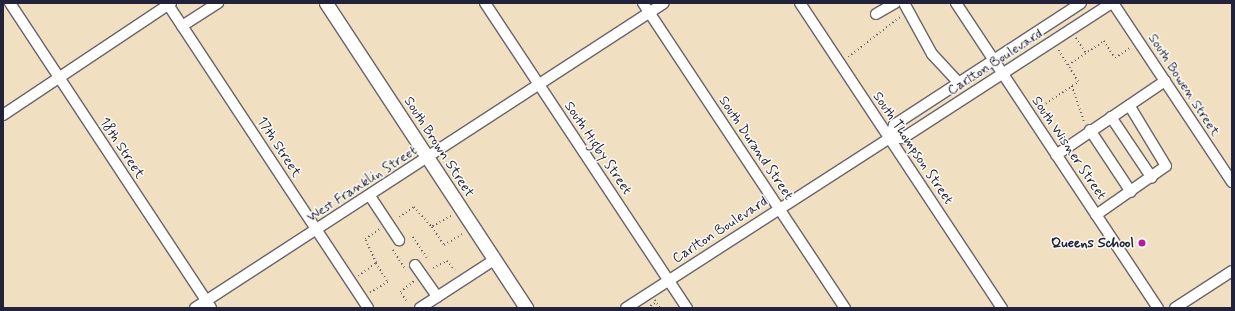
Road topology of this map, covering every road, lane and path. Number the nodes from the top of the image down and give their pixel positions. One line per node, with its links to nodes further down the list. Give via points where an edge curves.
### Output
1 (10, 3): 25 (street, 18th Street)
2 (218, 3): 16 (street)
3 (326, 3): 38 (main road, South Brown Street)
4 (485, 3): 28 (street, South Higby Street)
5 (643, 3): 14 (street, South Durand Street)
6 (664, 3): 14 (street, West Franklin Street)
7 (800, 3): 36 (street, South Thompson Street)
8 (895, 3): 15 (street)
9 (956, 3): 22 (street, South Wisner Street)
10 (1081, 3): 22 (street, Carlton Boulevard)
11 (1113, 3): 24 (street, Carlton Boulevard); 26 (street, South Bowen Street)
12 (169, 4): 16 (street, 17th Street); 25 (street)
13 (905, 7): 21 (path); 27 (street, via 932,54)
14 (649, 12): 28 (street, West Franklin Street); 43 (street, South Durand Street)
15 (876, 14)
16 (182, 26): 48 (street, 17th Street)
17 (1075, 37): 20 (path)
18 (1130, 48): 20 (path, via 1115,58 1104,41)
19 (1056, 49): 23 (path)
20 (1086, 53): 23 (path)
21 (848, 57)
22 (993, 60): 24 (street, South Wisner Street); 27 (street, Carlton Boulevard)
23 (1067, 65): 29 (path, via 1078,82)
24 (1002, 74): 36 (street, Carlton Boulevard, via 903,138); 37 (street, South Wisner Street)
25 (58, 78): 32 (street); 69 (street, 18th Street)
26 (1165, 81): 30 (street); 40 (street, South Bowen Street)
27 (958, 82): 36 (street, Carlton Boulevard, via 894,125)
28 (538, 84): 38 (street, West Franklin Street); 62 (street, South Higby Street)
29 (1072, 86): 31 (path); 34 (path)
30 (1129, 106): 33 (street); 39 (street, via 1165,160 1164,170)
31 (1039, 108)
32 (3, 115)
33 (1111, 117): 35 (street); 39 (street)
34 (1084, 120)
35 (1090, 130): 37 (street); 41 (street)
36 (890, 138): 43 (street, Carlton Boulevard); 79 (street, South Thompson Street)
37 (1056, 155): 44 (street, South Wisner Street)
38 (428, 158): 42 (street, West Franklin Street); 55 (main road, South Brown Street)
39 (1152, 178): 41 (street)
40 (1232, 182)
41 (1130, 192): 44 (street)
42 (370, 196): 48 (street, West Franklin Street); 52 (street)
43 (779, 208): 62 (street, Carlton Boulevard); 78 (street, South Durand Street)
44 (1096, 215): 80 (street, South Wisner Street)
45 (451, 216): 47 (path)
46 (399, 217): 47 (path, via 414,207)
47 (432, 227): 50 (path, via 444,246)
48 (317, 230): 69 (street, West Franklin Street); 71 (street, 17th Street)
49 (380, 230): 56 (path, via 365,239)
50 (462, 234)
51 (413, 237): 54 (path)
52 (399, 240)
53 (393, 250): 57 (path)
54 (427, 258)
55 (494, 260): 65 (street); 73 (main road, South Brown Street)
56 (376, 263): 61 (path); 64 (path, via 388,282)
57 (411, 268): 65 (street)
58 (433, 268): 59 (path, via 447,260)
59 (455, 270)
60 (1232, 271): 81 (street)
61 (356, 277)
62 (669, 280): 74 (street, Carlton Boulevard); 77 (street, South Higby Street)
63 (414, 281): 67 (path, via 400,292)
64 (368, 295)
65 (437, 297): 72 (street)
66 (654, 299): 68 (path)
67 (406, 301)
68 (656, 302): 75 (path); 76 (path)
69 (208, 304): 70 (street, West Franklin Street)
70 (194, 308)
71 (368, 308)
72 (420, 308)
73 (526, 308)
74 (626, 308)
75 (647, 308)
76 (660, 308)
77 (687, 308)
78 (845, 308)
79 (1002, 308)
80 (1158, 308)
81 (1175, 308)

